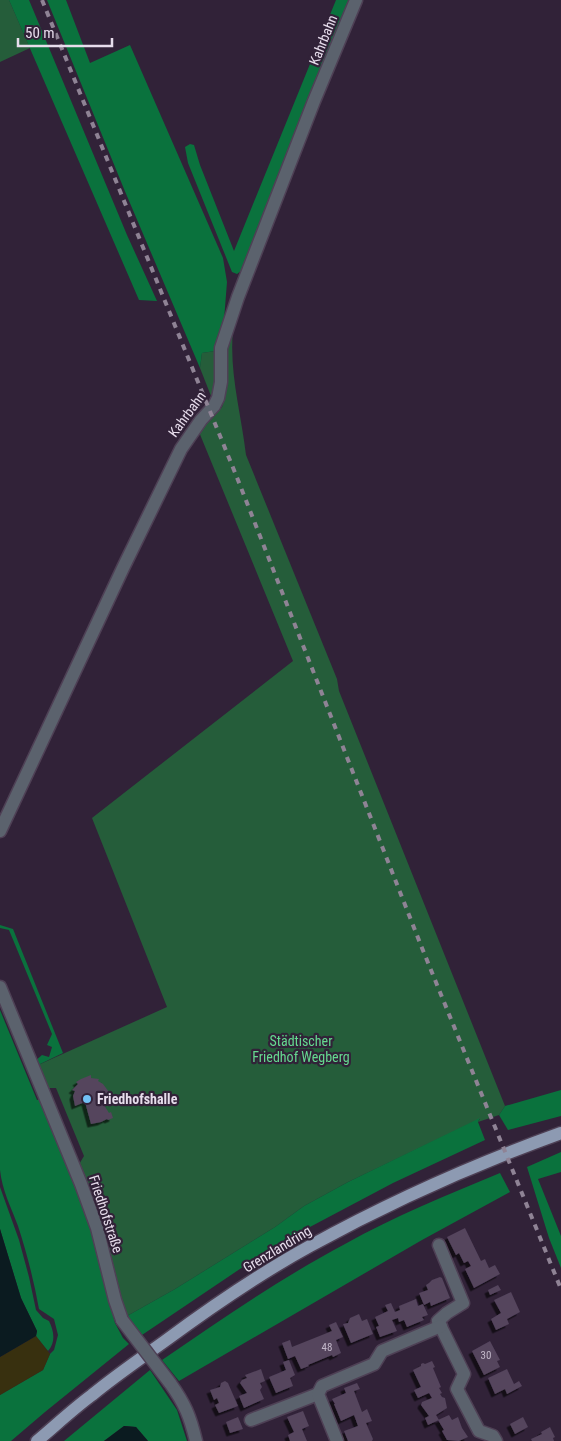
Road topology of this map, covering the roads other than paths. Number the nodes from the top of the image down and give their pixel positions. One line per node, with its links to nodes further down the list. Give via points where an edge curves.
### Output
1 (356, 0): 2 (street, Kahrbahn, via 235,305 222,348 218,398 180,449)
2 (0, 831)
3 (0, 987): 10 (street, Friedhofstraße, bridge, via 81,1184 97,1228 122,1320 186,1407)
4 (561, 1133): 9 (main road, Grenzlandring, via 450,1177 309,1246 198,1316 92,1394)
5 (439, 1245): 6 (street, via 462,1303 438,1321)
6 (441, 1326): 7 (street, via 382,1351 374,1364 322,1386); 12 (street, via 464,1374 457,1389 479,1431 493,1436)
7 (318, 1394): 8 (street); 11 (street)
8 (251, 1420)
9 (37, 1441)
10 (196, 1441)
11 (337, 1441)
12 (496, 1441)

